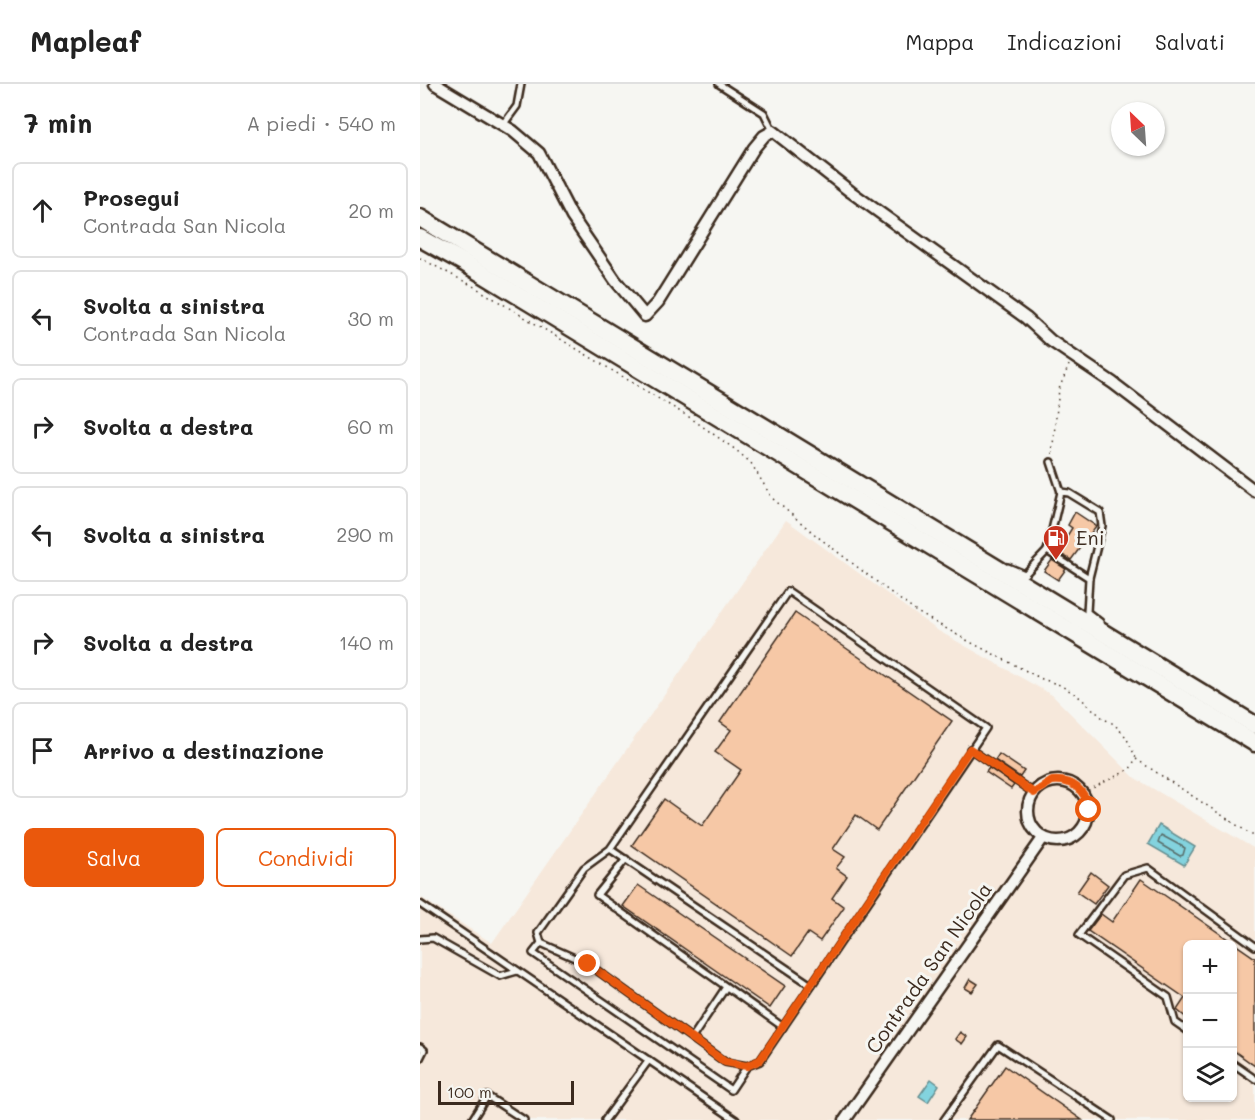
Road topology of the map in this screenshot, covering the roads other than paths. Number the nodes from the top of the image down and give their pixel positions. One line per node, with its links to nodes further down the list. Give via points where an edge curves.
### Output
1 (435, 84): 4 (street)
2 (521, 84): 4 (lane)
3 (719, 84): 5 (lane, via 764,113)
4 (508, 128): 5 (street, via 539,153 572,217 645,316 658,303 754,148)
5 (773, 131): 9 (street)
6 (420, 218): 11 (highway)
7 (420, 238): 16 (highway)
8 (1051, 462): 10 (lane)
9 (1255, 491)
10 (1061, 492): 12 (lane); 13 (lane, via 1100,512 1102,526)
11 (968, 551): 12 (lane, via 1025,573); 14 (highway)
12 (1047, 551): 13 (lane)
13 (1089, 578): 14 (lane, via 1087,612)
14 (1153, 663): 15 (highway)
15 (1255, 725)
16 (1255, 743)
17 (970, 749): 18 (lane); 20 (lane, via 986,728 788,591); 27 (lane)
18 (1034, 793): 19 (street, via 1028,814 1033,828); 19 (street, via 1059,780 1073,784 1083,793 1089,810 1078,835 1061,842)
19 (1043, 838): 42 (street, Contrada San Nicola)
20 (610, 849): 21 (lane); 24 (lane, via 584,868 538,933)
21 (626, 859): 27 (lane); 28 (lane, via 597,895)
22 (420, 904): 26 (lane)
23 (420, 939): 26 (lane, via 433,939 500,976)
24 (541, 943): 31 (lane, via 588,964); 35 (lane, via 533,953 731,1090)
25 (1255, 946): 30 (lane, via 1148,868 1124,875 1079,935 1168,997 1175,1022)
26 (517, 971): 34 (lane)
27 (812, 985): 29 (lane)
28 (726, 987): 29 (lane); 31 (lane)
29 (783, 1027): 35 (lane, via 760,1060)
30 (1183, 1028)
31 (692, 1038): 35 (lane, via 725,1062)
32 (420, 1047): 33 (lane, via 424,1050)
33 (420, 1058)
34 (649, 1060): 40 (lane); 41 (lane)
35 (747, 1066)
36 (1237, 1066): 37 (lane)
37 (1255, 1079)
38 (472, 1120): 39 (lane, via 487,1096)
39 (524, 1120)
40 (605, 1120)
41 (736, 1120)
42 (845, 1120)
43 (944, 1120): 44 (lane, via 998,1045)
44 (1112, 1120)

